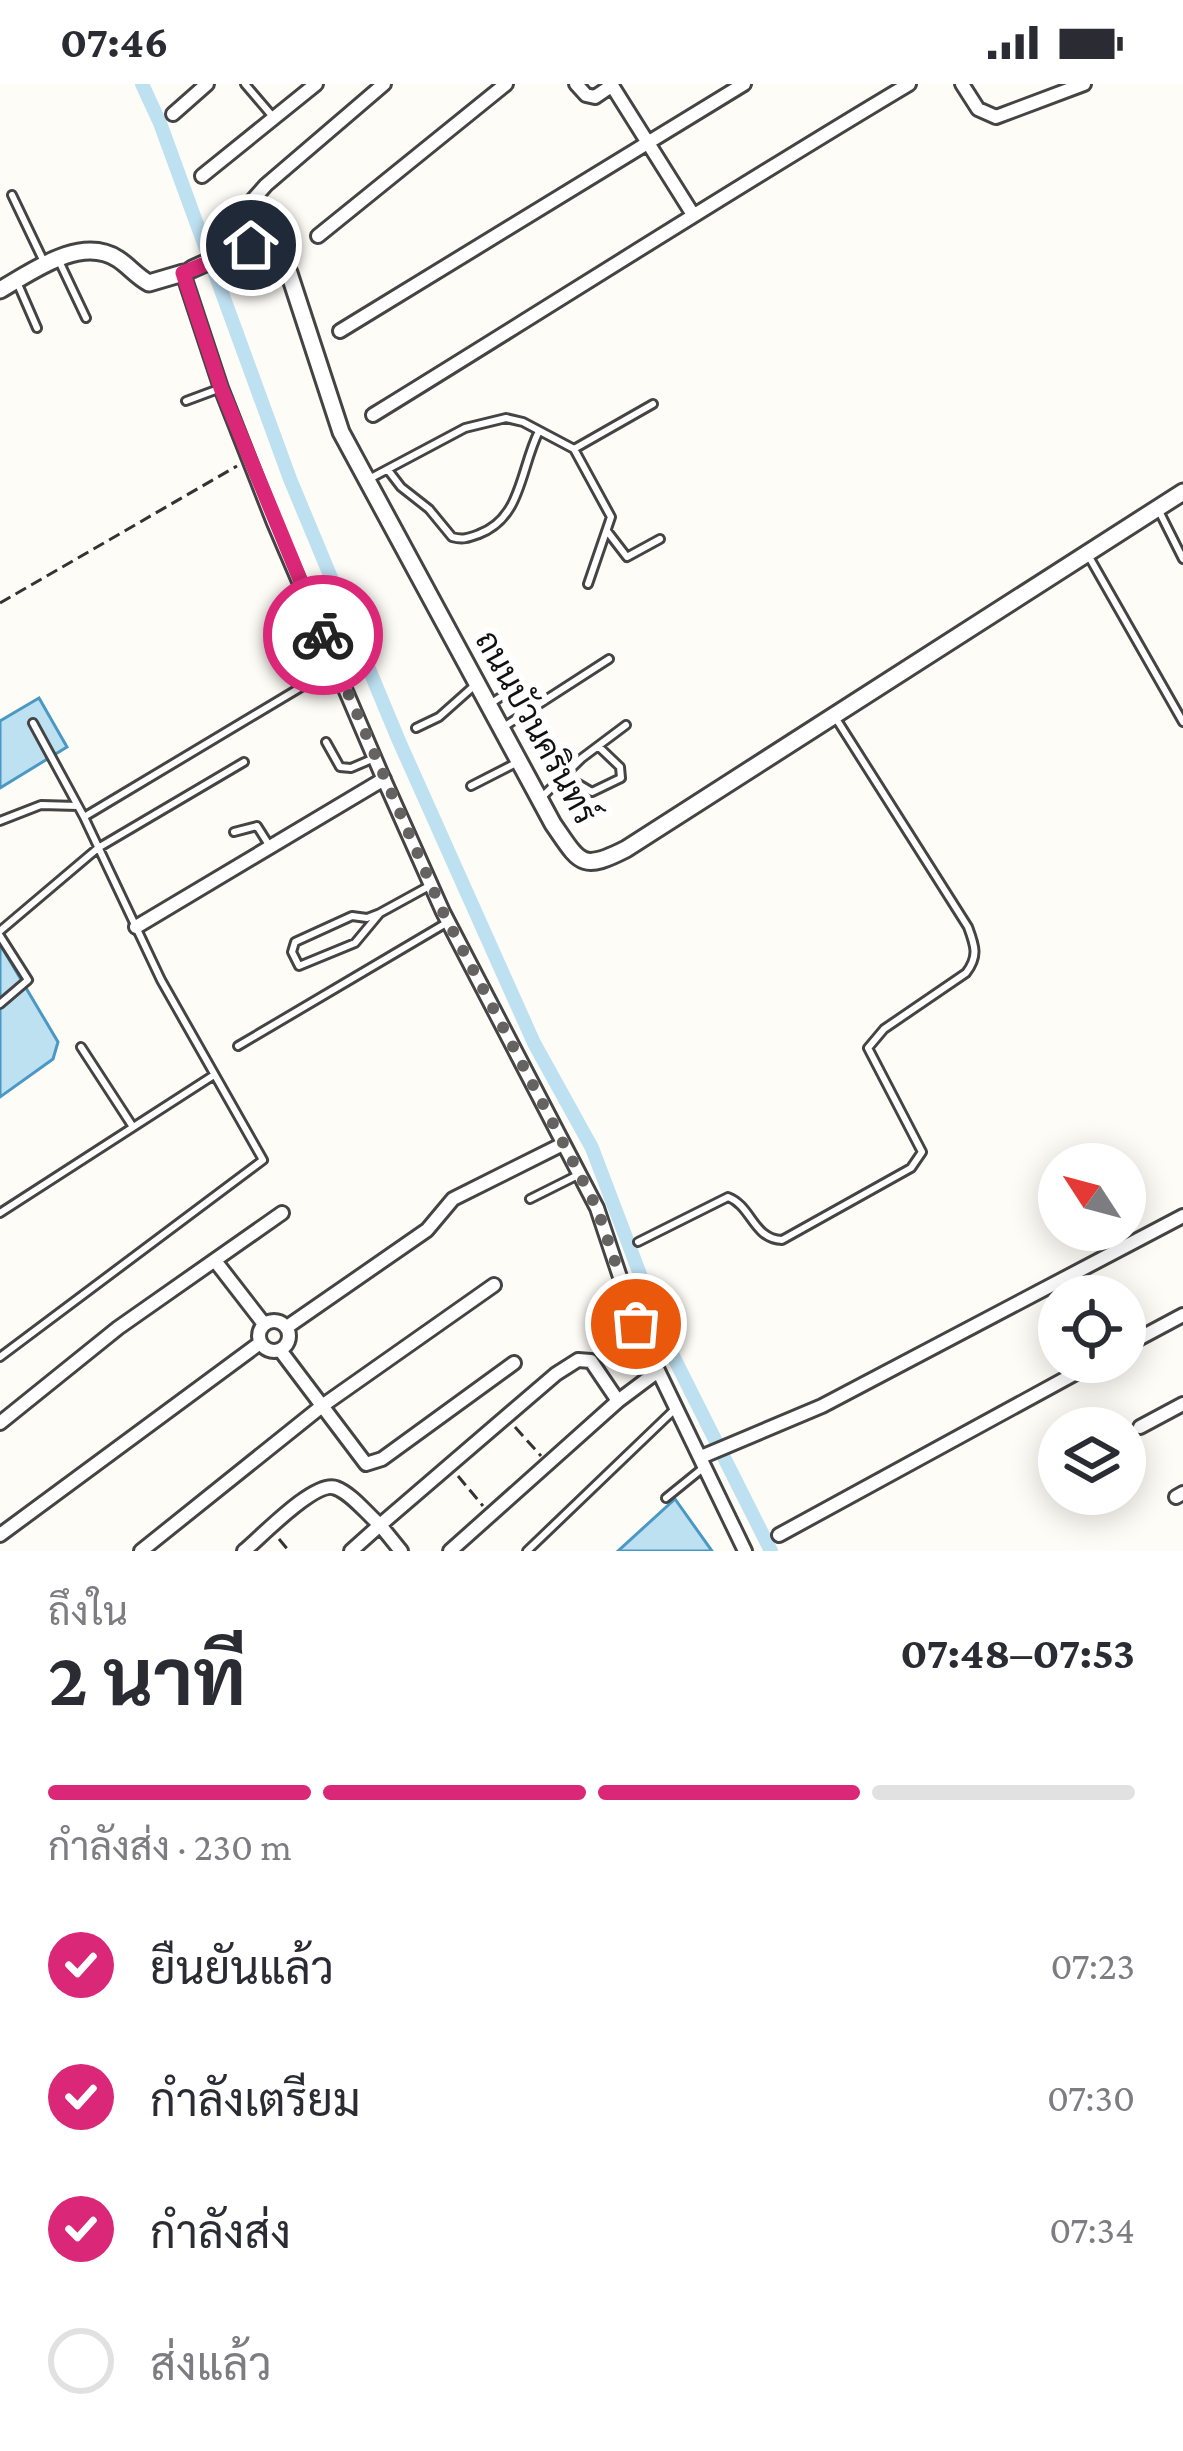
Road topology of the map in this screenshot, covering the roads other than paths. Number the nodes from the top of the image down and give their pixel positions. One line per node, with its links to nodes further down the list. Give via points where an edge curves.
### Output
1 (207, 84): 12 (street)
2 (245, 84): 13 (lane)
3 (316, 84): 13 (street)
4 (384, 84): 19 (street, via 266,184)
5 (506, 84): 18 (street)
6 (576, 84): 11 (street, via 596,97)
7 (744, 84): 14 (street)
8 (909, 84): 17 (street)
9 (962, 84): 10 (street, via 978,109 996,117)
10 (1084, 84)
11 (611, 85): 14 (street)
12 (173, 114)
13 (274, 118): 15 (street)
14 (649, 140): 17 (street); 26 (street)
15 (202, 176)
16 (12, 195): 20 (lane)
17 (692, 213): 30 (street)
18 (318, 236)
19 (226, 254): 21 (street); 34 (street, ถนนบัวนครินทร์, via 251,245 274,251 289,273 341,432)
20 (52, 263): 21 (street, via 92,248 149,283); 22 (street); 24 (lane)
21 (187, 271): 27 (street)
22 (16, 280): 23 (street); 25 (lane)
23 (0, 290)
24 (86, 318)
25 (37, 328)
26 (340, 332)
27 (221, 388): 28 (lane); 43 (street)
28 (186, 401)
29 (653, 404): 32 (lane)
30 (373, 415)
31 (539, 430): 32 (lane); 33 (lane, via 489,419); 33 (lane, via 510,512 467,538 452,537)
32 (574, 449): 37 (lane, via 606,505)
33 (387, 469): 34 (lane)
34 (368, 480): 44 (street, ถนนบัวนครินทร์)
35 (1183, 492): 36 (street, ถนนบัวนครินทร์)
36 (1157, 507): 39 (street, ถนนบัวนครินทร์); 40 (lane)
37 (607, 531): 38 (lane, via 627,557); 41 (lane)
38 (660, 539)
39 (1086, 552): 47 (street, ถนนบัวนครินทร์); 48 (lane)
40 (1183, 559)
41 (588, 584)
42 (610, 659): 52 (lane)
43 (335, 668): 55 (street); 63 (lane)
44 (478, 683): 46 (street, ถนนบัวนครินทร์); 51 (lane)
45 (517, 688): 46 (lane)
46 (490, 704): 52 (street, ถนนบัวนครินทร์)
47 (833, 713): 61 (street, ถนนบัวนครินทร์, via 597,864 572,851); 84 (lane, via 976,948 966,973 868,1048 920,1159 782,1240 764,1235 728,1197)
48 (1183, 722)
49 (33, 723): 62 (lane)
50 (626, 725): 54 (lane)
51 (416, 728)
52 (502, 728): 56 (street, ถนนบัวนครินทร์)
53 (326, 742): 55 (lane, via 340,766)
54 (598, 746): 58 (lane); 58 (lane, via 620,767 616,783 592,792)
55 (375, 758): 59 (street)
56 (519, 761): 60 (lane); 61 (street, ถนนบัวนครินทร์)
57 (244, 762): 66 (lane)
58 (565, 776): 61 (lane)
59 (384, 779): 67 (street); 68 (street)
60 (471, 786)
61 (539, 799)
62 (78, 806): 63 (lane); 64 (lane, via 41,805)
63 (84, 817): 66 (lane)
64 (0, 821)
65 (234, 832): 67 (lane, via 257,826)
66 (98, 848): 71 (lane); 72 (lane)
67 (270, 848): 71 (street)
68 (431, 885): 69 (lane); 70 (street)
69 (380, 913): 69 (lane, via 352,916 296,942 299,966 355,944)
70 (448, 922): 74 (lane); 78 (street)
71 (136, 927): 76 (lane)
72 (0, 933): 73 (lane, via 28,980)
73 (0, 1004)
74 (238, 1046)
75 (81, 1047): 77 (lane)
76 (214, 1076): 77 (lane); 93 (lane, via 263,1160)
77 (133, 1127): 81 (lane)
78 (563, 1144): 79 (street); 89 (street, via 453,1199 427,1230)
79 (580, 1174): 80 (lane); 95 (street)
80 (530, 1199)
81 (0, 1213)
82 (282, 1214): 85 (street)
83 (1183, 1216): 103 (street)
84 (638, 1242)
85 (216, 1262): 88 (street); 101 (street)
86 (494, 1285): 99 (street)
87 (1183, 1315): 90 (street)
88 (264, 1324): 89 (street); 91 (street)
89 (287, 1328): 92 (street)
90 (1146, 1335)
91 (260, 1343): 92 (street); 106 (street)
92 (280, 1350): 99 (street)
93 (0, 1357)
94 (514, 1363): 99 (street, via 372,1464)
95 (658, 1370): 97 (street); 100 (street)
96 (1058, 1383): 107 (street)
97 (618, 1401): 105 (street, via 587,1358 556,1374); 112 (street)
98 (1183, 1404): 102 (street)
99 (322, 1406): 108 (street)
100 (675, 1409): 103 (street); 113 (lane)
101 (0, 1423)
102 (1146, 1424)
103 (703, 1460): 104 (lane); 114 (street)
104 (666, 1498)
105 (380, 1525): 109 (street, via 331,1486 310,1494); 110 (street); 111 (street)
106 (0, 1535)
107 (779, 1535)
108 (141, 1551)
109 (244, 1551)
110 (351, 1551)
111 (400, 1551)
112 (450, 1551)
113 (527, 1551)
114 (745, 1551)

